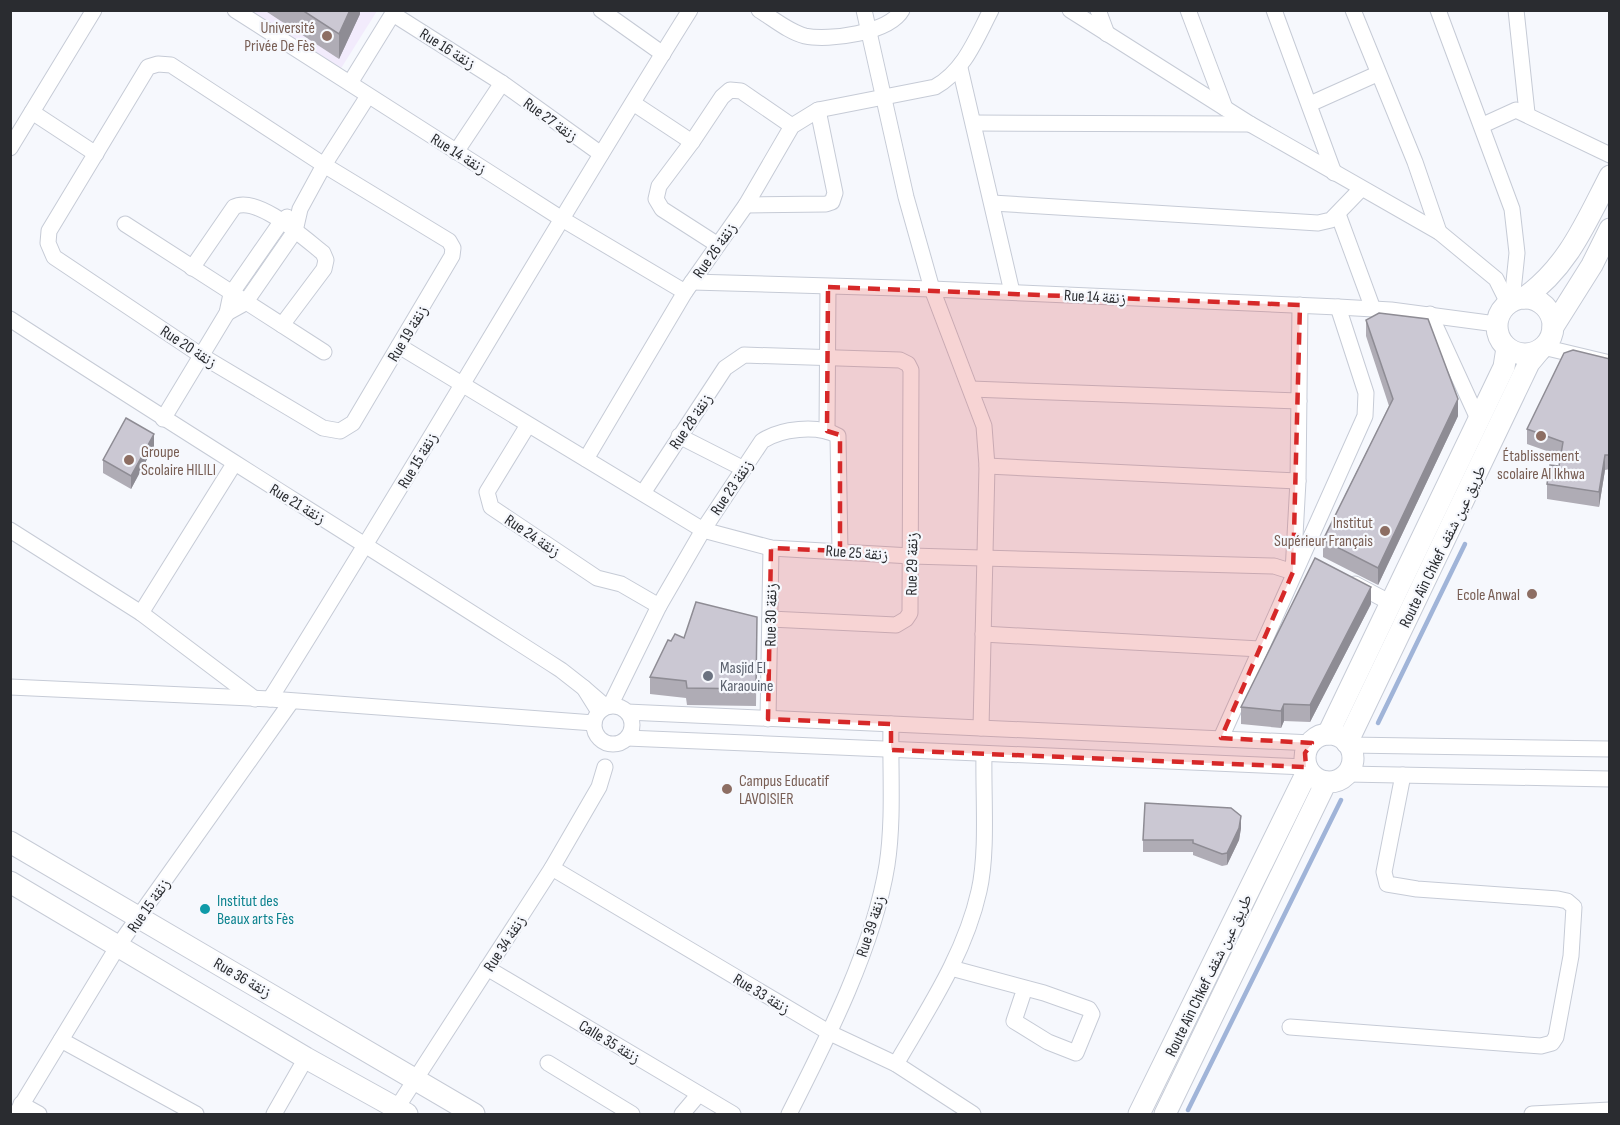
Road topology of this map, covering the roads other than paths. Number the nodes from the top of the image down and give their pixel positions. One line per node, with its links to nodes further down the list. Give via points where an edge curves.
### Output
1 (94, 10): 30 (street)
2 (235, 10): 22 (street, Rue 14 زنقة)
3 (601, 10): 19 (street)
4 (690, 10): 19 (street)
5 (759, 10): 17 (street, via 806,36)
6 (864, 10): 17 (street)
7 (902, 10): 17 (street, via 893,21)
8 (991, 10): 20 (street)
9 (1070, 10): 18 (street)
10 (1098, 10): 18 (street)
11 (1188, 10): 28 (street)
12 (1274, 10): 27 (street)
13 (1353, 10): 21 (street)
14 (1438, 10): 34 (street)
15 (1516, 10): 31 (street)
16 (394, 12): 22 (street); 23 (street, Rue 16 زنقة)
17 (870, 31): 25 (street)
18 (1107, 34): 28 (street)
19 (663, 54): 26 (street)
20 (960, 68): 25 (street, Rue 26 زنقة, via 951,79 935,87); 32 (street)
21 (1377, 74): 27 (street); 55 (street, via 1415,162)
22 (350, 83): 24 (street, Rue 14 زنقة)
23 (502, 83): 38 (street); 40 (street, Rue 27 زنقة)
24 (368, 96): 38 (street, Rue 14 زنقة); 42 (street)
25 (884, 97): 29 (street, Rue 26 زنقة); 60 (street)
26 (633, 103): 36 (street); 40 (street)
27 (1310, 104): 43 (street)
28 (1225, 108): 33 (street)
29 (818, 110): 35 (street, Rue 26 زنقة); 47 (street, via 835,193 832,202)
30 (32, 112): 37 (street); 39 (street)
31 (1527, 113): 34 (street, via 1516,110); 41 (street)
32 (974, 123): 33 (street); 46 (street)
33 (1250, 124): 43 (street)
34 (1483, 125): 63 (street, via 1512,209 1517,253)
35 (792, 126): 36 (street, via 741,91 730,90); 47 (street, Rue 26 زنقة)
36 (692, 142): 56 (street, via 659,186 656,199 662,208)
37 (10, 148)
38 (456, 152): 50 (street, Rue 14 زنقة)
39 (96, 154): 42 (street, via 148,67 158,64 171,65); 78 (street, Rue 20 زنقة, via 49,231 48,243 54,257)
40 (601, 154): 50 (street)
41 (1610, 155)
42 (324, 165): 48 (street); 74 (street, Rue 19 زنقة, via 449,241 453,248)
43 (1334, 173): 45 (street)
44 (1610, 176): 63 (main road, via 1572,250 1549,279)
45 (1360, 190): 49 (street); 55 (street)
46 (992, 203): 49 (street, via 1318,223); 61 (street)
47 (746, 205): 56 (street, Rue 26 زنقة)
48 (300, 209): 51 (street); 54 (street)
49 (1338, 214): 67 (street)
50 (562, 219): 58 (street, Rue 14 زنقة); 81 (street, Rue 15 زنقة)
51 (280, 222): 54 (street); 57 (street, via 251,204 234,207); 62 (street)
52 (125, 224): 57 (street)
53 (1610, 229): 73 (main road)
54 (295, 231): 64 (street); 72 (street, via 323,253 326,260 324,269)
55 (1439, 232): 63 (street, via 1496,279)
56 (718, 245): 58 (street, Rue 26 زنقة)
57 (192, 268): 62 (street)
58 (689, 287): 59 (street, Rue 14 زنقة); 90 (street, Rue 26 زنقة)
59 (828, 287): 60 (street, Rue 14 زنقة); 79 (street)
60 (932, 289): 61 (street, Rue 14 زنقة); 82 (street)
61 (1012, 292): 65 (street, Rue 14 زنقة)
62 (231, 294): 64 (street); 68 (street)
63 (1514, 301): 71 (main road, via 1501,310); 73 (main road, via 1541,303 1552,316)
64 (245, 303): 68 (street); 72 (street)
65 (1300, 305): 66 (street, Rue 14 زنقة); 83 (street)
66 (1338, 307): 67 (street, Rue 14 زنقة); 103 (street, via 1362,378 1366,407 1307,559)
67 (1373, 309): 69 (street, Rue 14 زنقة)
68 (227, 313): 78 (street)
69 (1430, 314): 71 (street, Rue 14 زنقة); 85 (street)
70 (10, 319): 84 (street, Rue 21 زنقة)
71 (1497, 324): 75 (main road, via 1500,340)
72 (282, 325): 77 (street)
73 (1553, 327): 76 (main road)
74 (399, 346): 81 (street); 86 (street, Rue 19 زنقة)
75 (1507, 348): 76 (main road, via 1520,354); 85 (main road, Route Aïn Chkef طريق عين شقف, via 1504,367)
76 (1541, 349): 80 (street); 121 (main road, Route Aïn Chkef طريق عين شقف, via 1529,363)
77 (324, 352)
78 (202, 356): 84 (street); 86 (street, Rue 20 زنقة, via 323,428 340,431)
79 (828, 359): 88 (street); 89 (street, Rue 28 زنقة, via 744,355 725,368); 101 (street, Rue 29 زنقة, via 900,360 911,370)
80 (1610, 363)
81 (462, 385): 87 (street, Rue 25 زنقة); 98 (street, Rue 15 زنقة)
82 (971, 389): 83 (street); 92 (street, via 984,426)
83 (1299, 401): 94 (street)
84 (163, 419): 91 (street, Rue 21 زنقة)
85 (1479, 421): 105 (main road, Route Aïn Chkef طريق عين شقف)
86 (353, 423)
87 (528, 425): 90 (street, Rue 25 زنقة); 106 (street, Rue 24 زنقة, via 491,483 487,492 491,507 597,578 621,584)
88 (827, 431): 93 (street, Rue 23 زنقة, via 772,434 762,441); 100 (street, via 840,441)
89 (680, 436): 93 (street); 95 (street, Rue 28 زنقة)
90 (586, 459): 95 (street, Rue 25 زنقة)
91 (234, 464): 98 (street, Rue 21 زنقة); 107 (street)
92 (987, 466): 94 (street); 102 (street)
93 (744, 469): 97 (street, Rue 23 زنقة)
94 (1298, 481): 103 (street)
95 (643, 493): 97 (street, Rue 25 زنقة)
96 (10, 530): 107 (street)
97 (703, 530): 99 (street, Rue 25 زنقة); 106 (street, Rue 23 زنقة)
98 (367, 545): 112 (street, Rue 15 زنقة); 114 (street, Rue 21 زنقة, via 561,670 584,688)
99 (771, 548): 100 (street, Rue 25 زنقة); 108 (street, Rue 30 زنقة)
100 (840, 551): 101 (street, Rue 25 زنقة)
101 (911, 556): 102 (street, Rue 25 زنقة); 108 (street, Rue 29 زنقة, via 910,613 896,625)
102 (984, 557): 103 (street, Rue 25 زنقة, via 1274,566); 109 (street)
103 (1293, 572): 110 (street)
104 (1342, 577): 105 (street)
105 (1391, 603): 121 (main road, Route Aïn Chkef طريق عين شقف)
106 (659, 606): 114 (street, Rue 23 زنقة)
107 (141, 613): 112 (street)
108 (770, 619): 116 (street, Rue 30 زنقة)
109 (983, 634): 110 (street); 118 (street)
110 (1260, 649): 119 (street)
111 (10, 687): 112 (street)
112 (262, 699): 113 (street)
113 (291, 702): 114 (street); 133 (street, Rue 15 زنقة)
114 (602, 712): 115 (street, via 616,706); 120 (street)
115 (627, 712): 116 (street); 120 (street, via 632,724)
116 (768, 718): 117 (street)
117 (891, 724): 118 (street); 123 (street, Rue 39 زنقة)
118 (981, 728): 119 (street)
119 (1221, 738): 121 (street)
120 (614, 741): 123 (street); 131 (street, Rue 34 زنقة, via 599,787)
121 (1334, 741): 122 (street); 125 (main road, via 1305,753); 126 (main road, via 1352,759)
122 (1610, 749)
123 (891, 750): 124 (street); 139 (street, Rue 39 زنقة, via 885,873 855,971)
124 (984, 754): 125 (street); 136 (street, via 979,892)
125 (1307, 769): 129 (main road, via 1313,777); 158 (main road, Route Aïn Chkef طريق عين شقف)
126 (1347, 774): 127 (street); 129 (main road)
127 (1403, 775): 128 (street); 138 (street, via 1383,876 1387,884 1558,899 1574,907 1571,956 1556,1037 1552,1043 1541,1046)
128 (1610, 778)
129 (1326, 782): 159 (main road, Route Aïn Chkef طريق عين شقف)
130 (10, 842): 133 (main road, Rue 36 زنقة)
131 (552, 868): 135 (street, Rue 34 زنقة); 139 (street, Rue 33 زنقة)
132 (10, 882): 134 (main road)
133 (140, 918): 134 (street, Rue 15 زنقة); 144 (main road, Rue 36 زنقة)
134 (118, 946): 140 (street, Rue 15 زنقة); 141 (main road)
135 (487, 968): 144 (street, Rue 34 زنقة); 145 (street, Calle 35 زنقة)
136 (951, 968): 137 (street); 143 (street)
137 (1025, 988): 137 (street, via 1092,1011 1076,1053 1014,1021)
138 (1290, 1027)
139 (830, 1033): 143 (street, Rue 33 زنقة); 156 (street, Rue 39 زنقة)
140 (61, 1040): 146 (street, Rue 15 زنقة); 150 (street)
141 (306, 1058): 148 (main road); 151 (street)
142 (548, 1063): 153 (street)
143 (896, 1064): 157 (street, Rue 33 زنقة)
144 (416, 1078): 148 (street, Rue 34 زنقة); 152 (main road, Rue 36 زنقة)
145 (699, 1094): 154 (street); 155 (street, Calle 35 زنقة)
146 (19, 1109): 149 (street)
147 (1610, 1110): 160 (street)
148 (399, 1112)
149 (39, 1114)
150 (196, 1114)
151 (274, 1114)
152 (474, 1114)
153 (632, 1114)
154 (682, 1114)
155 (733, 1114)
156 (789, 1114)
157 (973, 1114)
158 (1139, 1114)
159 (1165, 1114)
160 (1532, 1114)

